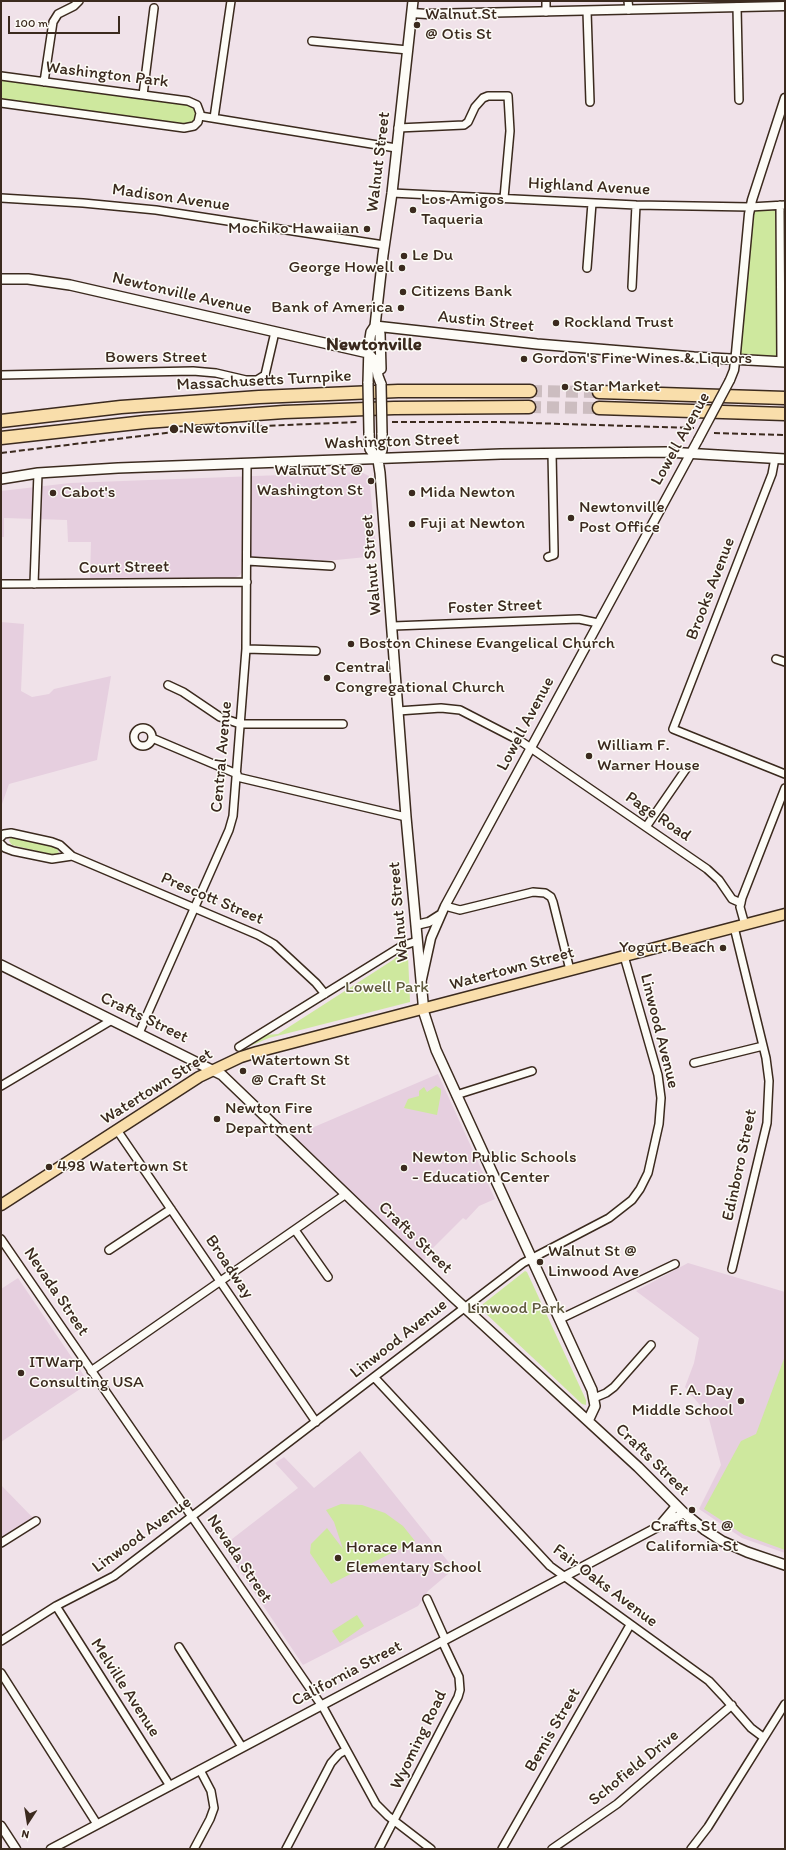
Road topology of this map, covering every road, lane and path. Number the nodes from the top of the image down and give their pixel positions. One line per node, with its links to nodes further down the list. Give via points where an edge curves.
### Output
1 (79, 1): 17 (street, via 58,14 53,22)
2 (231, 1): 24 (street)
3 (413, 1): 13 (main road, Walnut Street)
4 (546, 1): 12 (street)
5 (628, 1): 10 (street)
6 (721, 4): 8 (street); 10 (street)
7 (785, 6): 8 (street)
8 (737, 7): 20 (street)
9 (154, 8): 18 (street)
10 (629, 10): 11 (street)
11 (587, 11): 12 (street); 22 (street)
12 (546, 12): 13 (street)
13 (412, 13): 15 (main road, Walnut Street)
14 (312, 40): 15 (street)
15 (408, 50): 25 (main road, Walnut Street)
16 (1, 76): 17 (street, Washington Park)
17 (44, 82): 18 (street, Washington Park)
18 (143, 95): 23 (street, Washington Park, via 192,102 199,109)
19 (785, 98): 33 (street, Lowell Avenue)
20 (739, 100)
21 (1, 102): 23 (street, via 184,128 194,126)
22 (590, 102)
23 (200, 116): 24 (street)
24 (214, 118): 26 (street)
25 (398, 128): 26 (main road, Walnut Street); 29 (street, via 464,125 483,98 508,96 510,130)
26 (396, 148): 27 (main road, Walnut Street)
27 (392, 193): 29 (street, Highland Avenue); 34 (main road, Walnut Street)
28 (1, 198): 34 (street, Madison Avenue, via 156,210)
29 (504, 198): 30 (street, Highland Avenue)
30 (592, 203): 31 (street, Highland Avenue); 35 (street)
31 (636, 205): 33 (street, Highland Avenue); 37 (street)
32 (782, 205): 33 (street, Highland Avenue); 42 (street)
33 (750, 207): 41 (street, Lowell Avenue)
34 (384, 245): 38 (main road, Walnut Street)
35 (587, 268)
36 (1, 279): 39 (main road, Newtonville Avenue, via 28,278 63,284)
37 (632, 287)
38 (375, 326): 40 (main road, Walnut Street, via 371,332); 41 (main road, Austin Street, via 537,344); 44 (main road, Walnut Street, via 381,339)
39 (275, 332): 40 (main road, Newtonville Avenue); 43 (street, Bowers Street, via 264,375 257,380 193,370)
40 (368, 353): 44 (main road, via 376,362); 57 (main road, Walnut Street, bridge, via 370,449)
41 (735, 360): 42 (main road, Austin Street); 54 (street, Lowell Avenue, bridge, via 730,380)
42 (783, 362)
43 (1, 375)
44 (381, 384): 57 (main road, Walnut Street, bridge, via 382,450)
45 (530, 391): 51 (highway, Massachusetts Turnpike, via 398,391 286,395 142,406)
46 (600, 392): 47 (highway)
47 (785, 398)
48 (530, 407): 52 (highway, Massachusetts Turnpike, via 276,412 118,424)
49 (599, 408): 50 (highway)
50 (785, 414)
51 (1, 421)
52 (1, 438)
53 (552, 453): 54 (main road, Washington Street); 57 (main road, Washington Street); 61 (street, via 554,555)
54 (691, 453): 55 (main road, Washington Street); 67 (street, Lowell Avenue)
55 (775, 458): 56 (main road, Washington Street); 80 (street, Brooks Avenue, via 772,474 673,729)
56 (785, 459)
57 (378, 460): 58 (main road, Washington Street); 68 (main road, Walnut Street)
58 (247, 463): 59 (main road, Washington Street); 62 (street, Central Avenue)
59 (38, 474): 60 (main road, Washington Street); 66 (street)
60 (1, 479)
61 (548, 557)
62 (247, 561): 63 (street); 64 (street, Central Avenue)
63 (331, 566)
64 (247, 582): 66 (street, Court Street); 69 (street, Central Avenue)
65 (1, 584): 66 (street, Court Street)
66 (34, 584)
67 (598, 623): 68 (street, Foster Street, via 579,619); 78 (street, Lowell Avenue)
68 (393, 626): 74 (main road, Walnut Street)
69 (246, 649): 70 (street); 75 (street, Central Avenue)
70 (316, 651)
71 (776, 659): 72 (street)
72 (785, 662)
73 (168, 685): 75 (street, via 220,717)
74 (398, 711): 78 (street, Page Road, via 441,708 460,710); 83 (main road, Walnut Street)
75 (240, 724): 76 (street); 81 (street, Central Avenue)
76 (343, 724)
77 (152, 738): 81 (street)
78 (530, 747): 84 (street, Page Road); 89 (street, Lowell Avenue)
79 (686, 769): 84 (street)
80 (785, 774)
81 (237, 776): 83 (street); 90 (street, Central Avenue, via 229,830)
82 (785, 788): 88 (street)
83 (406, 817): 94 (main road, Walnut Street)
84 (646, 827): 88 (street, Page Road, via 711,872 732,899)
85 (1, 837): 87 (street, Prescott Street, via 10,832 52,842 60,845)
86 (1, 844): 87 (street, via 13,851 44,858)
87 (72, 856): 90 (street, Prescott Street)
88 (740, 903): 93 (street)
89 (445, 906): 91 (street, Lowell Avenue); 99 (street, via 460,910 533,892 545,893 553,902)
90 (194, 908): 101 (street, Prescott Street, via 271,942); 104 (street, Central Avenue)
91 (441, 914): 94 (street); 100 (street, Lowell Avenue, via 431,938)
92 (785, 914): 93 (main road, Watertown Street)
93 (745, 924): 95 (main road, Watertown Street)
94 (416, 925): 96 (main road, Walnut Street)
95 (734, 927): 97 (main road, Watertown Street); 105 (street, Edinboro Street)
96 (417, 941): 100 (main road, Walnut Street); 101 (street, via 402,946)
97 (624, 956): 99 (main road, Watertown Street); 119 (street, Linwood Avenue, via 660,1089 660,1119 648,1173 638,1193 622,1210)
98 (1, 965): 103 (main road, Crafts Street)
99 (570, 970): 102 (main road, Watertown Street)
100 (421, 986): 102 (main road, Walnut Street)
101 (325, 994): 106 (street)
102 (423, 1008): 108 (main road, Watertown Street, via 257,1052); 111 (main road, Walnut Street, via 432,1039)
103 (112, 1020): 104 (main road, Crafts Street); 110 (street)
104 (139, 1033): 108 (main road, Crafts Street)
105 (763, 1046): 107 (street); 121 (street, Edinboro Street, via 769,1075 768,1118)
106 (239, 1047)
107 (694, 1063)
108 (213, 1070): 112 (main road, Watertown Street); 113 (main road, Crafts Street, via 225,1078)
109 (532, 1070): 111 (street)
110 (1, 1086)
111 (456, 1095): 119 (main road, Walnut Street)
112 (117, 1130): 114 (main road, Watertown Street); 115 (street, Broadway)
113 (346, 1194): 116 (street); 124 (main road, Crafts Street)
114 (1, 1204)
115 (171, 1209): 118 (street); 123 (street, Broadway)
116 (295, 1230): 122 (street); 123 (street)
117 (1, 1239): 127 (street, Nevada Street)
118 (109, 1250)
119 (532, 1257): 124 (street, Linwood Avenue); 125 (main road, Walnut Street)
120 (675, 1264): 125 (street)
121 (732, 1268)
122 (328, 1277)
123 (220, 1282): 127 (street); 131 (street, Broadway)
124 (464, 1307): 128 (street, Linwood Avenue); 130 (main road, Crafts Street)
125 (560, 1319): 129 (main road, Walnut Street)
126 (651, 1345): 129 (street, via 614,1387)
127 (91, 1371): 134 (street, Nevada Street)
128 (374, 1376): 131 (street, Linwood Avenue); 139 (street, Fair Oaks Avenue, via 542,1557)
129 (594, 1398): 130 (main road, via 594,1408)
130 (588, 1421): 132 (main road, Crafts Street)
131 (316, 1422): 134 (street, Linwood Avenue)
132 (676, 1506): 133 (main road, Crafts Street); 136 (street, California Street)
133 (684, 1513): 136 (street, California Street); 138 (main road, Crafts Street, via 710,1534 728,1544)
134 (192, 1517): 141 (street, Linwood Avenue, via 114,1576); 148 (street, Nevada Street)
135 (36, 1521): 137 (street)
136 (658, 1526): 139 (street, California Street)
137 (1, 1543)
138 (785, 1565)
139 (564, 1577): 142 (street, Fair Oaks Avenue); 143 (street, California Street)
140 (427, 1599): 143 (street, Wyoming Road)
141 (56, 1606): 144 (street, Linwood Avenue); 154 (street, Melville Avenue)
142 (630, 1625): 149 (street, Fair Oaks Avenue, via 703,1677); 164 (street, Bemis Street)
143 (444, 1640): 148 (street, California Street); 155 (street, Wyoming Road, via 458,1673 460,1690)
144 (1, 1641)
145 (179, 1647): 151 (street)
146 (1, 1673): 156 (street)
147 (785, 1704): 150 (street)
148 (322, 1705): 151 (street, California Street); 152 (street, Nevada Street)
149 (732, 1706): 150 (street, Fair Oaks Avenue, via 751,1728); 165 (street, Schofield Drive, via 617,1804)
150 (763, 1737): 166 (street)
151 (242, 1747): 153 (street, California Street)
152 (346, 1750): 155 (street, Nevada Street, via 376,1804); 161 (street, via 331,1764)
153 (200, 1770): 154 (street, California Street); 160 (street, via 211,1791 214,1808)
154 (170, 1786): 156 (street, California Street)
155 (394, 1821): 162 (street, Wyoming Road); 163 (street, Nevada Street)
156 (97, 1824): 159 (street, California Street)
157 (1, 1826): 158 (street)
158 (16, 1849)
159 (50, 1849)
160 (194, 1849)
161 (286, 1849)
162 (379, 1849)
163 (431, 1849)
164 (502, 1849)
165 (552, 1849)
166 (691, 1849)

